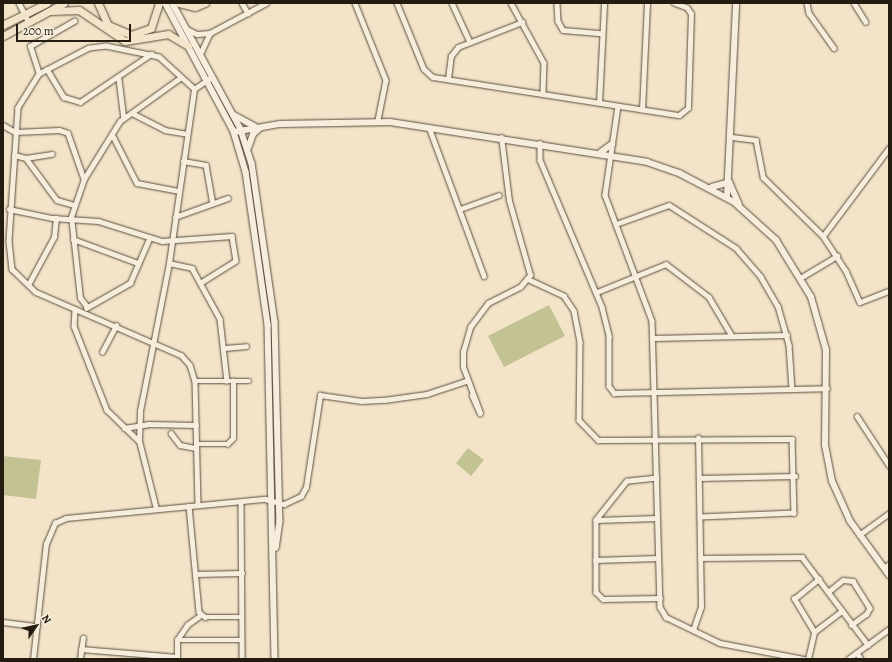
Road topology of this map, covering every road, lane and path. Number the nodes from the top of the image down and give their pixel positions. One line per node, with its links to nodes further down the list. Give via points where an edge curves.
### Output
1 (19, 3): 27 (street)
2 (42, 3): 24 (highway)
3 (47, 3): 24 (highway)
4 (64, 3): 25 (highway)
5 (98, 3): 6 (highway, via 108,25 131,35 151,28)
6 (159, 3)
7 (165, 3): 28 (main road)
8 (172, 3): 28 (main road)
9 (179, 3): 10 (highway, via 195,7)
10 (205, 3)
11 (242, 3): 26 (street)
12 (266, 3): 26 (street)
13 (355, 3): 58 (street, via 386,80)
14 (397, 3): 48 (street, via 424,69 433,77)
15 (452, 3): 38 (street)
16 (511, 3): 30 (street)
17 (557, 3): 36 (street, via 558,21 563,30)
18 (604, 3): 36 (street)
19 (647, 3): 54 (street)
20 (674, 3): 54 (street, via 690,11 688,108 679,115)
21 (736, 3): 68 (street)
22 (807, 3): 40 (street, via 809,13)
23 (854, 3): 31 (street)
24 (35, 9): 27 (highway)
25 (51, 11): 32 (highway); 39 (highway, via 84,12 110,34 125,41 168,34)
26 (248, 13): 35 (street)
27 (24, 15): 32 (street); 33 (highway)
28 (175, 15): 34 (main road); 39 (main road)
29 (74, 21): 44 (street, via 30,46)
30 (522, 22): 38 (street); 51 (street, via 544,63)
31 (866, 22)
32 (29, 23): 37 (highway)
33 (3, 25)
34 (187, 28): 35 (street, via 197,34); 41 (main road)
35 (210, 33): 41 (street)
36 (601, 33): 52 (street)
37 (3, 36)
38 (470, 42): 48 (street, via 454,51)
39 (188, 46): 49 (main road)
40 (834, 48)
41 (201, 52): 45 (main road)
42 (151, 54): 43 (street, via 96,46); 46 (street, via 166,62); 47 (street)
43 (47, 69): 44 (street); 47 (street, via 64,97 76,102 84,101)
44 (39, 74): 64 (street, via 21,99)
45 (215, 76): 49 (street); 56 (main road)
46 (180, 78): 50 (street); 55 (street)
47 (119, 79): 57 (street)
48 (448, 79): 51 (street)
49 (208, 80): 50 (street); 63 (main road)
50 (194, 89): 66 (street)
51 (543, 94): 52 (street)
52 (599, 103): 53 (street)
53 (618, 106): 54 (street); 70 (street)
54 (642, 110)
55 (132, 114): 57 (street); 66 (street, via 164,130)
56 (232, 114): 61 (main road); 63 (main road)
57 (124, 118): 65 (street)
58 (378, 120): 60 (main road); 62 (main road)
59 (3, 125): 64 (street)
60 (263, 126): 61 (main road); 71 (main road, via 253,134)
61 (256, 127): 63 (main road)
62 (429, 128): 67 (main road); 90 (street)
63 (238, 131): 71 (street); 144 (street, via 268,325)
64 (15, 132): 76 (street); 79 (street, via 58,130 68,133)
65 (112, 134): 79 (street); 82 (street, via 137,183)
66 (187, 134): 78 (street)
67 (501, 137): 69 (main road); 105 (street, via 509,201 531,269)
68 (732, 137): 80 (street); 95 (street, via 756,140 763,177)
69 (540, 144): 73 (main road); 109 (street, via 540,160)
70 (612, 144): 73 (main road); 75 (street)
71 (248, 148): 144 (street, via 275,322)
72 (889, 148): 95 (street)
73 (599, 153): 75 (main road)
74 (52, 154): 77 (street)
75 (610, 154): 81 (main road, via 664,167); 94 (street, via 606,195)
76 (14, 155): 77 (street); 89 (street)
77 (26, 158): 87 (street, via 53,196)
78 (183, 161): 82 (street); 86 (street, via 206,165)
79 (84, 179): 87 (street)
80 (729, 182): 81 (main road); 84 (street); 88 (main road)
81 (711, 188): 84 (main road)
82 (179, 191): 92 (street)
83 (499, 195): 90 (street)
84 (727, 197): 88 (main road)
85 (228, 198): 86 (street)
86 (213, 203): 92 (street)
87 (74, 205): 91 (street)
88 (741, 208): 104 (main road, via 776,240)
89 (9, 209): 93 (street); 107 (street, via 10,262)
90 (460, 209): 103 (street)
91 (71, 217): 93 (street); 96 (street); 97 (street, via 98,221)
92 (175, 217): 98 (street)
93 (56, 218): 107 (street, via 54,237)
94 (616, 224): 102 (street); 114 (street, via 669,205 722,237 766,284)
95 (823, 236): 99 (street)
96 (73, 239): 100 (street); 110 (street, via 80,298)
97 (149, 239): 98 (street); 100 (street)
98 (172, 241): 101 (street); 106 (street, via 234,238 236,261)
99 (837, 256): 104 (street); 108 (street, via 860,302)
100 (138, 263): 110 (street, via 130,283)
101 (169, 263): 106 (street, via 192,268); 117 (street)
102 (638, 274): 109 (street); 115 (street, via 659,264 670,265 709,297); 116 (street, via 650,310)
103 (484, 276)
104 (802, 277): 126 (main road, via 824,335)
105 (528, 279): 125 (street, via 488,303 475,319 462,352); 136 (street, via 564,296 574,311 580,342 580,420 584,429 603,443)
106 (201, 283): 119 (street, via 222,324)
107 (28, 285): 111 (street, via 49,300)
108 (889, 291)
109 (596, 292): 128 (street, via 609,336 610,388 617,393)
110 (87, 307): 112 (street)
111 (75, 309): 112 (street); 133 (street, via 74,326 107,410)
112 (81, 311): 113 (street)
113 (116, 326): 117 (street); 120 (street)
114 (787, 335): 115 (street); 127 (street)
115 (732, 336): 116 (street)
116 (654, 338): 128 (street)
117 (154, 344): 121 (street, via 187,360); 131 (street)
118 (246, 346): 119 (street)
119 (225, 348): 122 (street)
120 (102, 352)
121 (195, 381): 122 (street); 132 (street)
122 (227, 381): 123 (street)
123 (232, 381): 124 (street); 138 (street, via 231,442)
124 (249, 381)
125 (466, 381): 129 (street, via 480,413); 144 (street, via 427,394 384,400 362,401 320,394 304,491 297,499)
126 (827, 388): 127 (street); 152 (main road, via 824,432 827,461 836,494)
127 (792, 389): 128 (street)
128 (655, 392): 136 (street)
129 (472, 395)
130 (857, 416): 139 (street)
131 (139, 425): 132 (street); 133 (street); 137 (street)
132 (196, 425): 138 (street)
133 (124, 428): 137 (street)
134 (171, 433): 138 (street, via 180,445)
135 (698, 438): 136 (street); 140 (street, via 790,437 794,443); 142 (street)
136 (656, 439): 141 (street)
137 (140, 441): 147 (street)
138 (196, 446): 145 (street)
139 (889, 466)
140 (795, 476): 142 (street); 149 (street, via 796,510 792,515)
141 (657, 478): 150 (street); 151 (street, via 627,481)
142 (699, 478): 149 (street)
143 (241, 502): 144 (street); 145 (street); 157 (street)
144 (276, 502): 184 (street)
145 (198, 505): 146 (street)
146 (189, 506): 147 (street); 158 (street)
147 (156, 509): 168 (street, via 66,518 55,523 46,544)
148 (889, 513): 152 (street)
149 (700, 517): 154 (street)
150 (657, 518): 151 (street); 153 (street)
151 (596, 520): 155 (street)
152 (859, 534): 156 (main road)
153 (658, 558): 155 (street); 162 (street)
154 (700, 558): 160 (street, via 799,556); 169 (street, via 701,607)
155 (595, 560): 162 (street, via 596,592 600,598)
156 (886, 566): 159 (main road)
157 (242, 573): 158 (street); 165 (street)
158 (195, 574): 164 (street)
159 (889, 575)
160 (819, 579): 161 (street); 171 (street, via 794,598)
161 (828, 592): 163 (street); 167 (street, via 846,579 853,582 869,611)
162 (660, 598): 169 (street, via 666,617)
163 (842, 612): 167 (street); 171 (street)
164 (201, 615): 165 (street); 173 (street, via 187,625)
165 (241, 617): 174 (street)
166 (3, 622): 168 (street)
167 (852, 625): 175 (street)
168 (37, 626): 181 (street)
169 (693, 630): 180 (street, via 728,646)
170 (889, 630): 175 (street)
171 (814, 632): 186 (street)
172 (83, 638): 176 (street)
173 (177, 640): 174 (street); 179 (street)
174 (241, 640): 183 (street)
175 (868, 645): 177 (street)
176 (81, 649): 178 (street); 182 (street)
177 (857, 653): 187 (street); 188 (street)
178 (154, 657): 179 (street)
179 (177, 658)
180 (789, 658): 185 (street)
181 (33, 659)
182 (80, 659)
183 (242, 659)
184 (276, 659)
185 (804, 659)
186 (808, 659)
187 (848, 659)
188 (861, 659)

